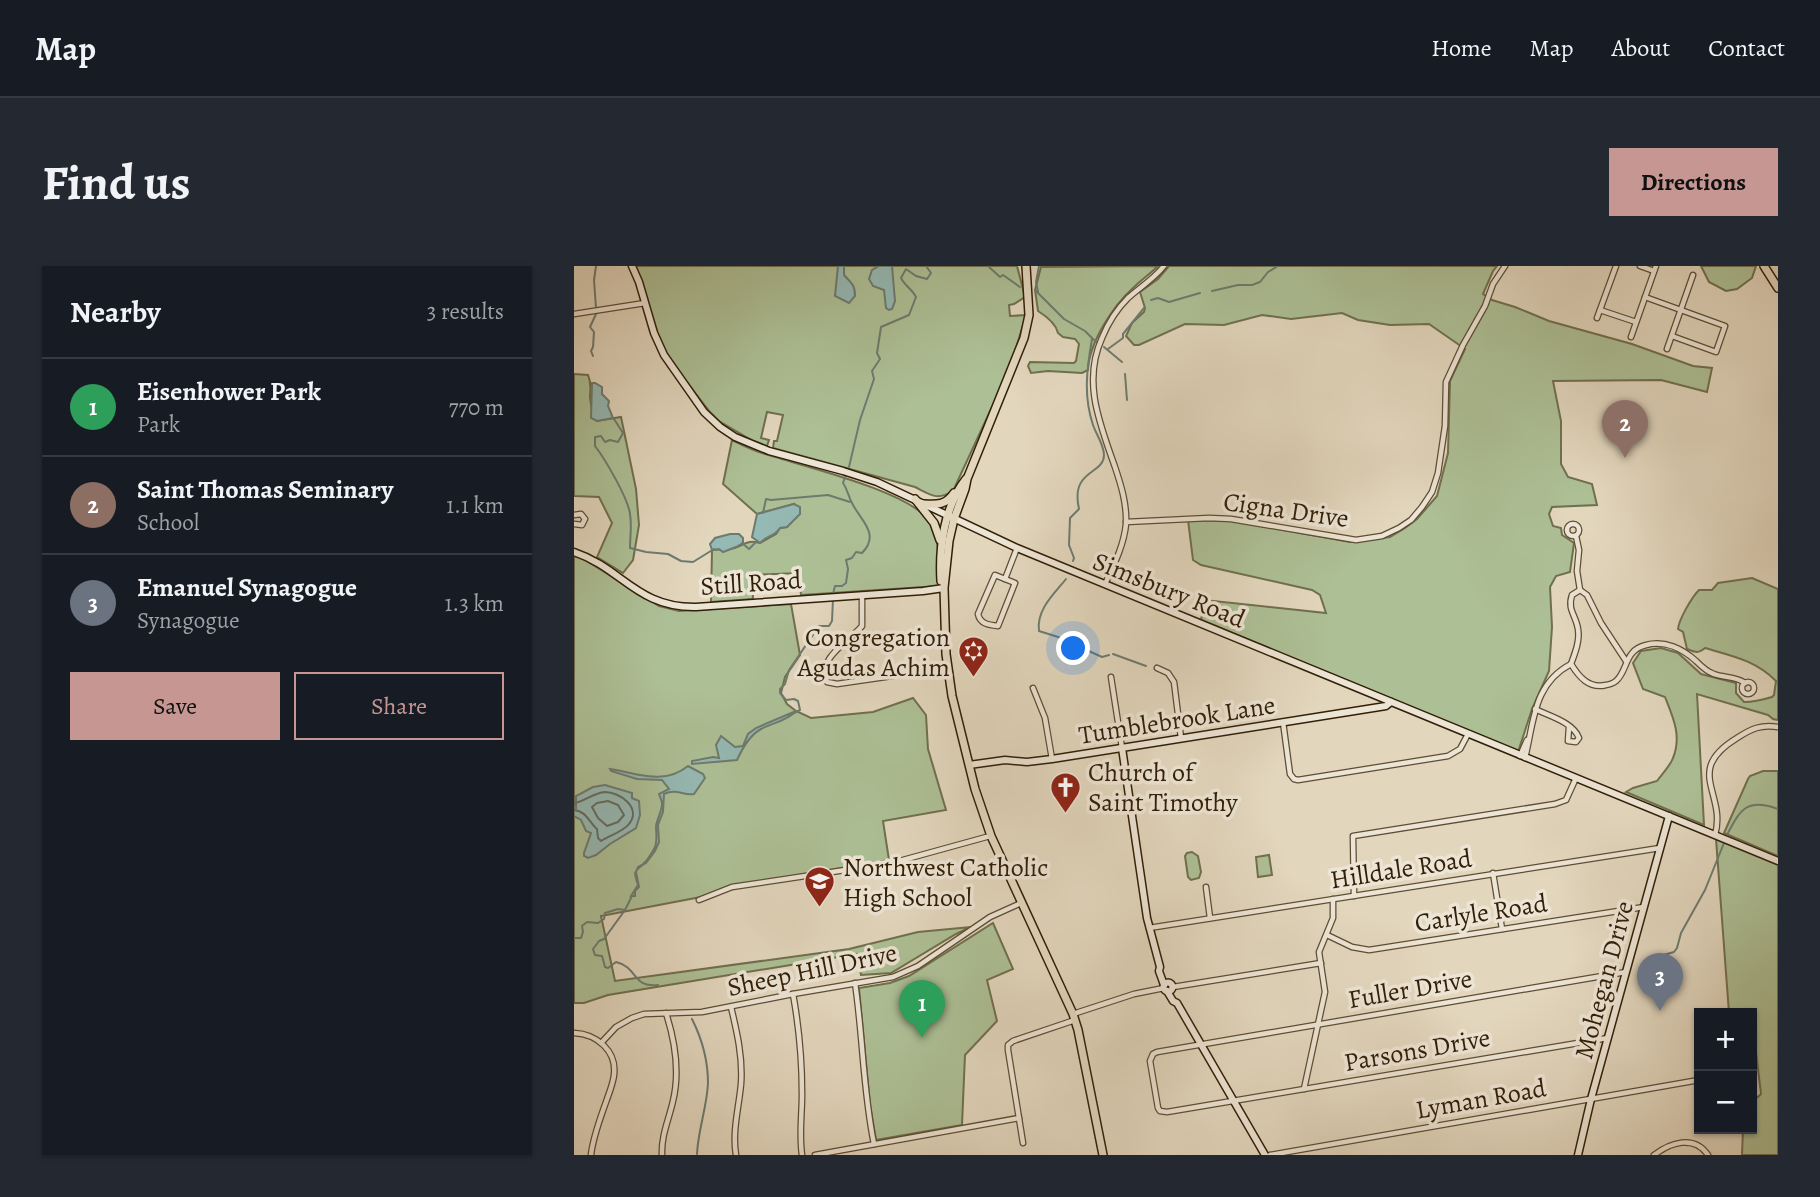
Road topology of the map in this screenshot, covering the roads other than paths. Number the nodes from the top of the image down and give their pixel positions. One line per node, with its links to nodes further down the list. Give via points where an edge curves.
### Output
1 (632, 266): 12 (street, Simsbury Road)
2 (1026, 266): 21 (main road, via 1024,338)
3 (1164, 266): 27 (street, via 1119,309 1102,338 1093,369 1097,417 1124,492)
4 (1505, 266): 27 (street, Cigna Drive, via 1446,382 1438,473 1432,492 1411,520 1382,536 1356,540 1231,519)
5 (1616, 266): 13 (street)
6 (1640, 266): 8 (street)
7 (1764, 266): 10 (main road)
8 (1655, 269): 11 (street)
9 (1693, 275): 14 (street)
10 (1778, 288)
11 (1645, 298): 14 (street); 17 (street)
12 (645, 303): 15 (street); 23 (street, Simsbury Road, via 664,355 720,427 751,445 863,476)
13 (1600, 310): 16 (street); 17 (street)
14 (1681, 310): 18 (street); 18 (street, via 1725,326 1716,352)
15 (574, 314)
16 (1597, 318)
17 (1636, 322): 19 (street)
18 (1672, 336): 20 (street)
19 (1631, 337)
20 (1667, 349)
21 (967, 479): 22 (main road); 26 (main road)
22 (959, 488): 24 (main road, via 945,502); 26 (main road)
23 (915, 499): 24 (street, Simsbury Road); 30 (main road, via 934,523)
24 (924, 504): 26 (street, Simsbury Road)
25 (574, 516): 28 (street, via 581,514 585,519 582,525)
26 (951, 518): 30 (main road); 31 (street, Simsbury Road); 35 (main road)
27 (1126, 522): 34 (street, via 1121,548)
28 (574, 524)
29 (1576, 536): 36 (street)
30 (941, 545): 35 (main road)
31 (1017, 548): 33 (street); 34 (street, Simsbury Road)
32 (574, 552): 37 (street, Still Road, via 648,597 673,606)
33 (1006, 579): 33 (street, via 995,575 979,610 982,622 998,626 1015,583)
34 (1105, 584): 45 (street, Simsbury Road)
35 (944, 588): 37 (street, Still Road); 40 (main road)
36 (1580, 590): 38 (street); 39 (street, via 1570,601 1579,636)
37 (862, 595): 40 (street, via 862,626 827,662 827,682)
38 (1626, 661): 39 (street, via 1616,681 1600,686 1584,681); 43 (street, via 1644,645 1659,643 1677,647 1714,675)
39 (1571, 664): 46 (street, via 1552,678)
40 (947, 668): 55 (main road)
41 (1157, 668): 51 (street, via 1174,682)
42 (1111, 677): 52 (street)
43 (1745, 683)
44 (1033, 688): 54 (street, via 1045,718)
45 (1391, 702): 47 (street, Tumblebrook Lane); 50 (street, Simsbury Road)
46 (1535, 709): 48 (street); 53 (street)
47 (1283, 722): 50 (street, via 1290,774 1301,780 1448,756 1460,749); 51 (street, Tumblebrook Lane)
48 (1569, 727)
49 (1778, 727): 58 (street, via 1751,729 1715,756 1709,779 1718,818)
50 (1468, 734): 53 (street, Simsbury Road)
51 (1182, 739): 52 (street, Tumblebrook Lane)
52 (1122, 748): 54 (street, Tumblebrook Lane); 70 (street)
53 (1522, 757): 56 (street, Simsbury Road)
54 (1052, 759): 55 (street, Tumblebrook Lane)
55 (969, 765): 59 (main road)
56 (1576, 778): 57 (street, Simsbury Road); 64 (street, via 1566,800 1555,804 1353,836)
57 (1669, 816): 58 (street, Simsbury Road); 60 (street, Mohegan Drive)
58 (1715, 835): 61 (street, Simsbury Road)
59 (991, 836): 66 (street, via 890,863 732,887); 67 (main road)
60 (1660, 848): 62 (street, Hilldale Road); 68 (street, Mohegan Drive)
61 (1778, 860)
62 (1493, 873): 64 (street, Hilldale Road); 71 (street)
63 (1206, 887): 69 (street)
64 (1354, 896): 65 (street, Hilldale Road)
65 (1333, 899): 69 (street, Hilldale Road); 72 (street)
66 (699, 900)
67 (1021, 903): 75 (street, Sheep Hill Drive, via 990,917 906,972); 80 (main road)
68 (1644, 907): 71 (street, Carlyle Road); 74 (street, Mohegan Drive)
69 (1210, 918): 70 (street, Hilldale Road)
70 (1149, 928): 76 (street)
71 (1502, 929): 72 (street, Carlyle Road, via 1369,950)
72 (1327, 934): 73 (street, via 1319,952)
73 (1321, 963): 76 (street); 81 (street, via 1325,988)
74 (1626, 972): 81 (street, Fuller Drive); 83 (street, Mohegan Drive)
75 (855, 983): 77 (street, Sheep Hill Drive); 92 (street)
76 (1168, 987): 80 (street, via 1134,994); 85 (street)
77 (793, 994): 78 (street, Sheep Hill Drive); 96 (street, via 800,1036)
78 (731, 1007): 79 (street, Sheep Hill Drive); 95 (street, via 741,1081)
79 (666, 1013): 84 (street, Sheep Hill Drive, via 628,1020); 94 (street, via 677,1076)
80 (1074, 1017): 90 (street, via 1009,1044); 98 (main road)
81 (1318, 1024): 85 (street, Fuller Drive); 87 (street)
82 (574, 1033): 84 (street)
83 (1608, 1038): 87 (street, Parsons Drive); 88 (street, Mohegan Drive)
84 (602, 1042): 93 (street, via 612,1058 614,1074)
85 (1200, 1045): 89 (street); 89 (street, Fuller Drive, via 1153,1054 1150,1061 1158,1108 1167,1112)
86 (1694, 1081): 88 (street, Lyman Road)
87 (1304, 1089): 89 (street, Parsons Drive)
88 (1591, 1100): 99 (street, Lyman Road); 100 (street, Mohegan Drive)
89 (1234, 1101): 99 (street)
90 (1019, 1118): 91 (street); 92 (street)
91 (1023, 1143)
92 (874, 1144): 97 (street)
93 (591, 1155)
94 (662, 1155)
95 (736, 1155)
96 (802, 1155)
97 (815, 1155)
98 (1103, 1155)
99 (1267, 1155)
100 (1577, 1155)
101 (1654, 1155): 102 (street, via 1681,1142 1698,1145)
102 (1708, 1155)

